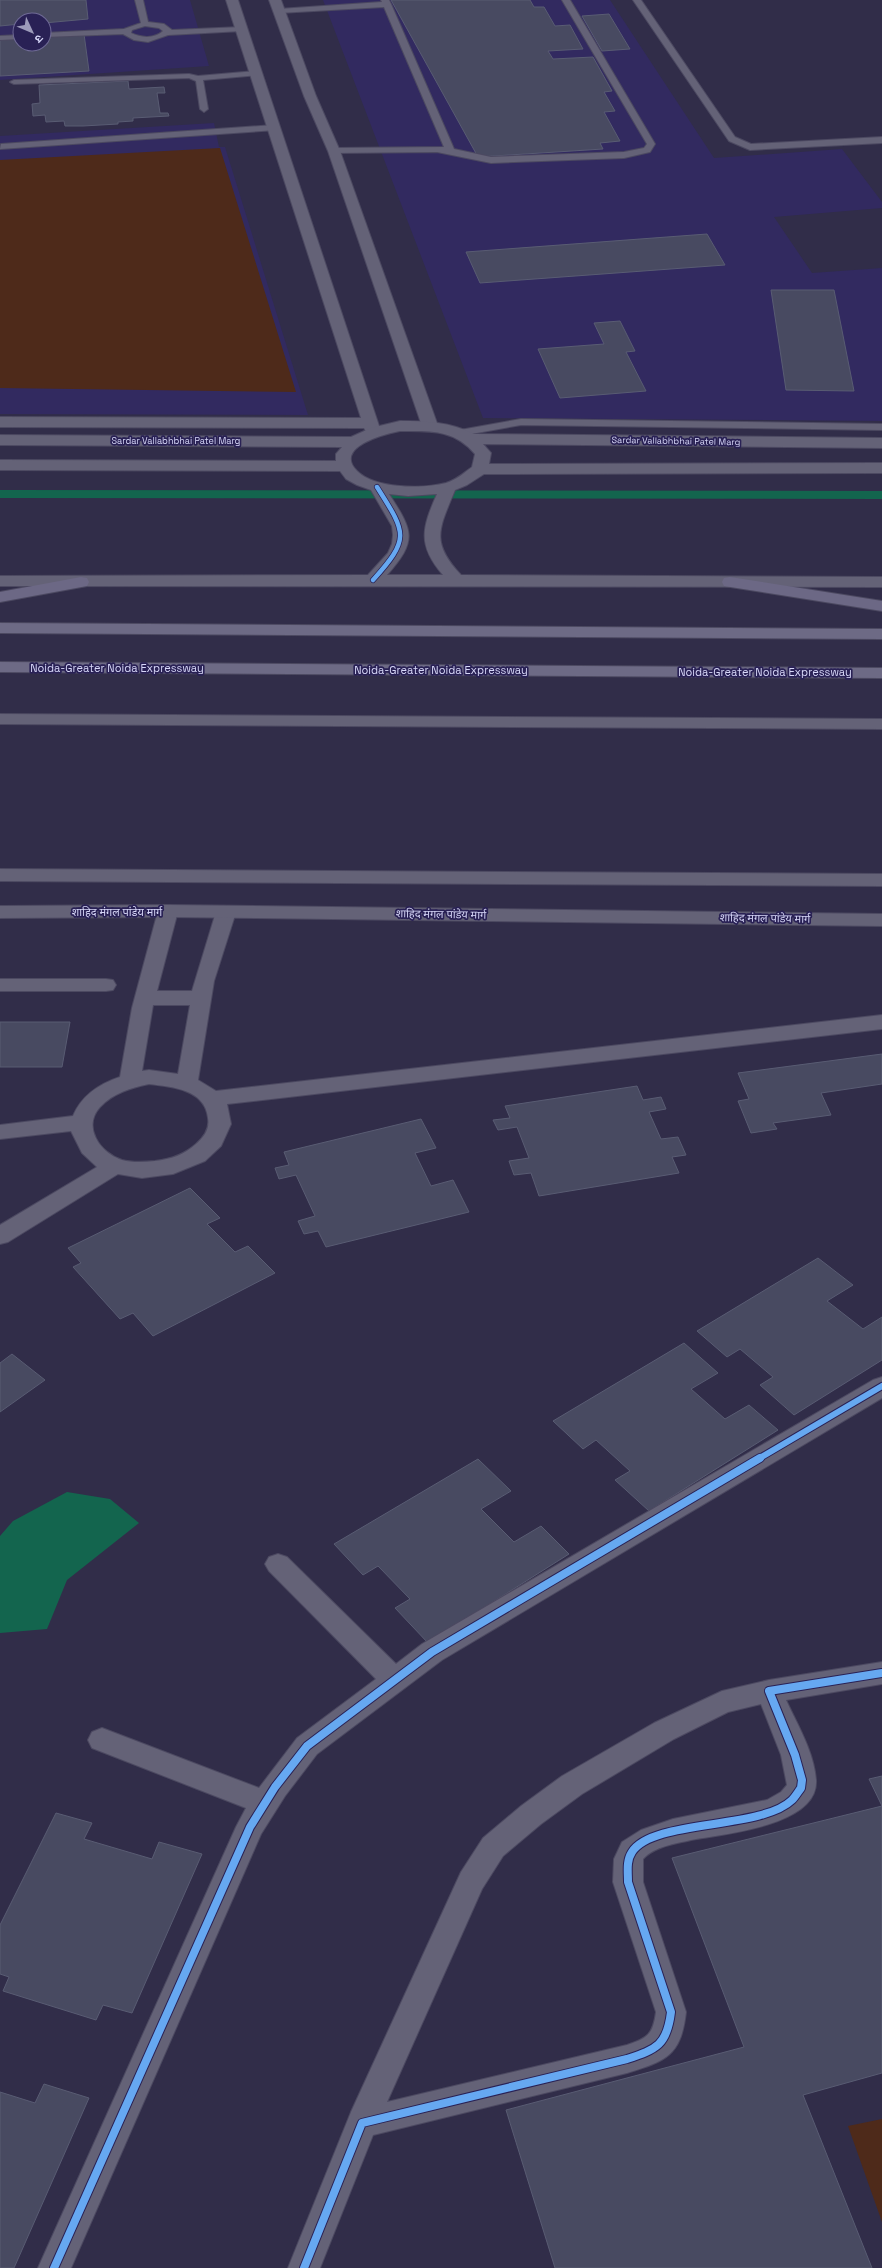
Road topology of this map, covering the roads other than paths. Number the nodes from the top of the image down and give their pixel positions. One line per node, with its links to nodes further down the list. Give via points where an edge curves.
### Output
1 (139, 0): 7 (lane)
2 (232, 0): 8 (street)
3 (566, 0): 22 (lane, via 651,144 647,150 624,156 492,160 474,159)
4 (637, 0): 19 (lane, via 732,139 739,144 770,148)
5 (386, 2): 6 (lane); 22 (lane)
6 (277, 5): 21 (street, via 310,96)
7 (145, 24): 9 (lane); 10 (lane)
8 (241, 26): 9 (lane); 14 (street)
9 (166, 30): 10 (lane, via 157,37 142,39 130,36)
10 (126, 31): 11 (lane)
11 (52, 35)
12 (12, 37): 13 (lane)
13 (0, 38)
14 (256, 73): 15 (lane); 18 (street)
15 (198, 78): 16 (lane, via 178,75); 17 (lane)
16 (14, 82)
17 (204, 108)
18 (274, 128): 20 (lane); 25 (street)
19 (882, 140)
20 (1, 147)
21 (334, 151): 22 (lane); 24 (street)
22 (450, 151)
23 (0, 422): 25 (street)
24 (430, 426): 25 (street, Sardar Vallabhbhai Patel Marg); 27 (street, Sardar Vallabhbhai Patel Marg)
25 (372, 427): 29 (street, Sardar Vallabhbhai Patel Marg)
26 (882, 427): 27 (lane, via 522,422)
27 (465, 436): 30 (street, Sardar Vallabhbhai Patel Marg); 34 (street, via 483,453)
28 (0, 440): 29 (street, Sardar Vallabhbhai Patel Marg)
29 (353, 442): 32 (street, via 344,454)
30 (882, 443)
31 (0, 466): 32 (street)
32 (345, 466): 35 (street, via 356,478)
33 (882, 468): 34 (street)
34 (480, 469): 36 (street, via 468,479)
35 (377, 487): 36 (street, via 400,491 425,491); 37 (street, via 396,519 402,533 402,545)
36 (448, 487): 39 (street, via 432,533 434,550)
37 (373, 580): 39 (street); 40 (street)
38 (0, 581): 40 (street)
39 (458, 581): 41 (street)
40 (81, 582): 43 (highway)
41 (730, 582): 42 (street); 44 (highway)
42 (882, 582)
43 (0, 597)
44 (882, 606)
45 (0, 628): 46 (highway)
46 (882, 634)
47 (0, 667): 48 (highway, Noida-Greater Noida Expressway)
48 (882, 673)
49 (0, 719): 50 (street)
50 (882, 724)
51 (0, 875): 52 (street)
52 (882, 880)
53 (168, 911): 54 (street, शाहिद मंगल पांडेय मार्ग); 55 (street, शाहिद मंगल पांडेय मार्ग); 59 (street)
54 (0, 912)
55 (226, 912): 56 (street, शाहिद मंगल पांडेय मार्ग); 60 (street, via 204,981)
56 (882, 920)
57 (0, 985): 58 (street)
58 (106, 985)
59 (145, 998): 60 (street); 62 (street)
60 (202, 998): 63 (street)
61 (882, 1022): 64 (street)
62 (130, 1081): 63 (street, via 149,1077); 65 (street, via 98,1097 87,1109)
63 (187, 1082): 64 (street)
64 (214, 1098): 67 (street, via 222,1124 217,1137 207,1149 192,1159 154,1170 134,1170)
65 (82, 1122): 66 (street); 67 (street, via 82,1135 88,1148 99,1158)
66 (0, 1132)
67 (115, 1166): 68 (street)
68 (0, 1236)
69 (882, 1386): 72 (street, via 432,1652)
70 (278, 1564): 72 (street)
71 (882, 1673): 73 (street)
72 (395, 1680): 75 (street, via 307,1746)
73 (769, 1691): 76 (street, via 722,1702 664,1731 572,1785 493,1847 471,1881); 76 (street, via 801,1768 802,1787 792,1802 773,1811 654,1836 634,1848 627,1863 628,1882 671,2012 669,2032 655,2050)
74 (102, 1740): 75 (street)
75 (265, 1803): 77 (street, via 250,1827)
76 (362, 2123): 78 (street)
77 (54, 2268)
78 (304, 2268)

